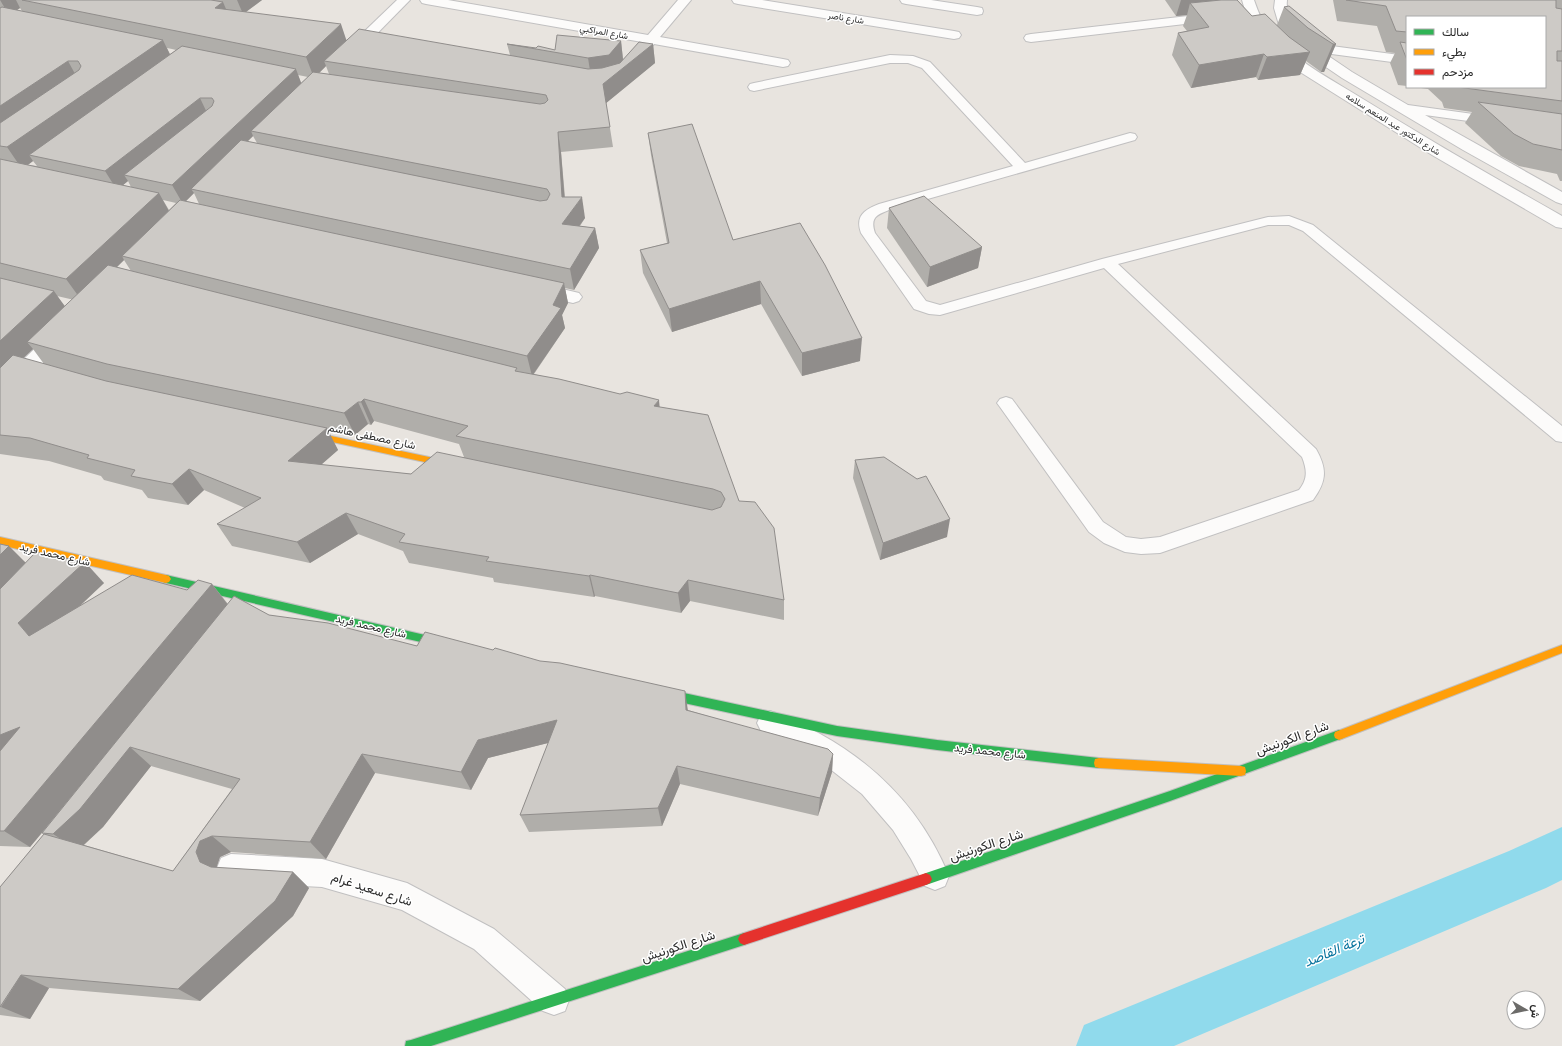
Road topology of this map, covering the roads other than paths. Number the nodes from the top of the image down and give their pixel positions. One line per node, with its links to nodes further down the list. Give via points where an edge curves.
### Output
1 (404, 0): 14 (street)
2 (426, 0): 11 (street, شارع المراكبي)
3 (685, 0): 11 (street)
4 (738, 0): 9 (street, شارع ناصر)
5 (906, 0): 8 (street)
6 (1281, 0): 12 (street, شارع الدكتور عبد المنعم سلامه, via 1280,8 1286,25 1295,38)
7 (1250, 7): 10 (street, via 1231,15); 23 (street, شارع الدكتور عبد المنعم سلامه, via 1259,29 1273,45 1294,62 1437,152)
8 (977, 11)
9 (954, 35)
10 (1031, 38)
11 (651, 40): 15 (street, شارع المراكبي); 16 (street)
12 (1306, 47): 13 (street); 18 (street, شارع الدكتور عبد المنعم سلامه, via 1346,75)
13 (1406, 60)
14 (339, 63)
15 (783, 63)
16 (621, 74)
17 (754, 87): 21 (lane, via 890,59 917,60 926,65)
18 (1401, 107): 19 (street); 22 (street, شارع الدكتور عبد المنعم سلامه)
19 (1508, 123)
20 (1130, 137): 21 (lane)
21 (1022, 168): 24 (lane, via 884,207 873,211 866,218 864,225 920,305 929,309 951,308)
22 (1561, 198)
23 (1562, 224)
24 (1108, 262): 29 (lane, via 1297,440 1310,454 1316,469 1315,484 1306,495 1160,545 1143,548 1125,546 1109,538 1096,527); 31 (lane, via 1278,219 1299,223)
25 (518, 285): 26 (street)
26 (573, 297)
27 (70, 326): 28 (street, via 30,369)
28 (0, 394)
29 (1006, 403)
30 (294, 431): 32 (street, شارع مصطفى هاشم)
31 (1562, 436)
32 (465, 468)
33 (0, 541): 34 (street, شارع محمد فريد)
34 (58, 555): 35 (street); 36 (street, شارع محمد فريد, via 242,608)
35 (42, 572)
36 (457, 646)
37 (1562, 649): 40 (street, شارع الكورنيش, via 1421,705)
38 (649, 690): 39 (street, شارع محمد فريد)
39 (741, 711): 40 (street, شارع محمد فريد, via 837,731 937,746 1088,762); 42 (street, شارع محمد فريد, via 808,739 840,758 869,782 916,840)
40 (1241, 771): 42 (street, شارع الكورنيش)
41 (231, 868): 43 (street, شارع سعيد غرام, via 322,873 407,897 484,939)
42 (935, 876): 43 (street, شارع الكورنيش)
43 (554, 1000): 44 (street, شارع الكورنيش)
44 (411, 1046)

